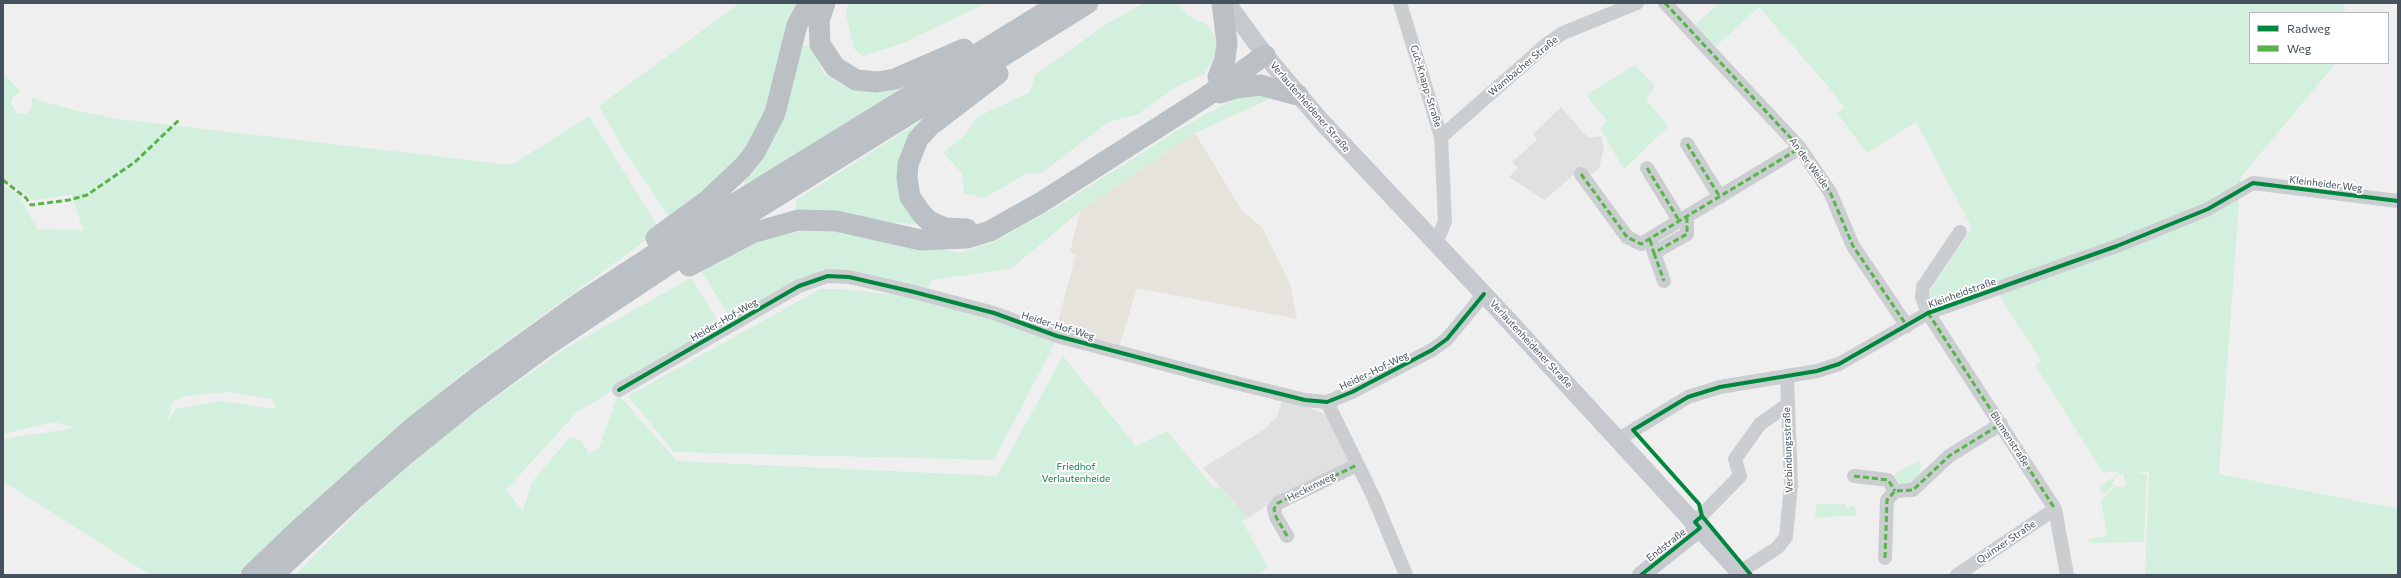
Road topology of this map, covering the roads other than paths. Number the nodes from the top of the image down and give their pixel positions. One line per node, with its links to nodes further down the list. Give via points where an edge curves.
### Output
1 (809, 3): 31 (highway, via 797,25 775,114 755,152 708,200 613,270)
2 (825, 3): 11 (highway, via 819,27 824,51 843,74 865,83 903,76 964,48)
3 (1060, 3): 11 (highway)
4 (1088, 3): 10 (highway)
5 (1222, 3): 13 (highway, via 1228,43)
6 (1227, 3): 12 (main road, Verlautenheidener Straße)
7 (1400, 3): 16 (street, Gut-Knapp-Straße)
8 (1637, 3): 16 (street, Wambacher Straße, via 1563,33 1548,43)
9 (1665, 3): 18 (street, An der Weide)
10 (1054, 24): 13 (highway, via 1005,68 933,123 918,139 908,164 907,184 914,204 929,221 945,228 971,229 1008,215 1106,145); 30 (highway)
11 (1010, 34): 31 (highway, via 684,235)
12 (1261, 50): 13 (highway); 14 (main road, Verlautenheidener Straße); 15 (highway)
13 (1218, 77)
14 (1298, 95): 15 (highway, via 1260,85 1236,88); 26 (main road, Verlautenheidener Straße)
15 (1204, 98): 30 (highway, via 1040,203 990,231 967,238 921,240 836,222 798,220 752,233 685,268)
16 (1442, 137): 26 (street, Gut-Knapp-Straße, via 1445,221 1440,234)
17 (1687, 144): 22 (street)
18 (1800, 148): 22 (street); 33 (street, An der Weide, via 1830,192 1853,246)
19 (1647, 168): 24 (street)
20 (1581, 174): 27 (street, via 1627,237)
21 (2253, 183): 23 (street, Kleinheider Weg); 32 (street, Kleinheidstraße, via 2208,209 2124,244)
22 (1720, 197): 24 (street)
23 (2398, 201)
24 (1683, 220): 27 (street, via 1688,234)
25 (1960, 232): 32 (street, Kleinheidstraße, via 1923,287 1922,298)
26 (1434, 240): 29 (main road, Verlautenheidener Straße)
27 (1652, 247): 28 (street)
28 (1664, 281)
29 (1484, 294): 36 (street, Heider-Hof-Weg, via 1447,339 1432,350 1352,392); 39 (main road, Verlautenheidener Straße)
30 (620, 295): 49 (highway, via 469,402 354,499)
31 (581, 302): 48 (highway, via 412,428)
32 (1928, 313): 33 (street, Kleinheidstraße); 38 (street, Blumenstraße)
33 (1907, 326): 34 (street, Kleinheidstraße, via 1840,364)
34 (1787, 377): 37 (street, Verbindungsstraße); 39 (street, Kleinheidstraße, via 1720,387 1688,397)
35 (619, 390): 36 (street, Heider-Hof-Weg, via 799,286 828,276 849,277 914,292 994,313 1057,336 1305,400)
36 (1327, 402): 40 (street)
37 (1786, 406): 44 (street, via 1760,424 1735,459 1740,476); 47 (street, Verbindungsstraße, via 1791,485 1786,537 1777,548)
38 (2001, 424): 42 (street, via 1949,456 1913,490); 43 (street, Blumenstraße)
39 (1619, 439): 44 (main road, Verlautenheidener Straße)
40 (1357, 464): 45 (street, Heckenweg, via 1278,503 1274,509 1276,517); 50 (street)
41 (1854, 476): 42 (street, via 1888,480)
42 (1895, 491): 46 (street, via 1887,500)
43 (2055, 509): 52 (street, Quinxer Straße); 53 (street, Blumenstraße)
44 (1698, 525): 47 (main road, Verlautenheidener Straße); 51 (main road, Endstraße)
45 (1287, 536)
46 (1885, 558)
47 (1741, 574)
48 (251, 575)
49 (273, 575)
50 (1406, 575)
51 (1642, 575)
52 (1957, 575)
53 (2067, 575)

